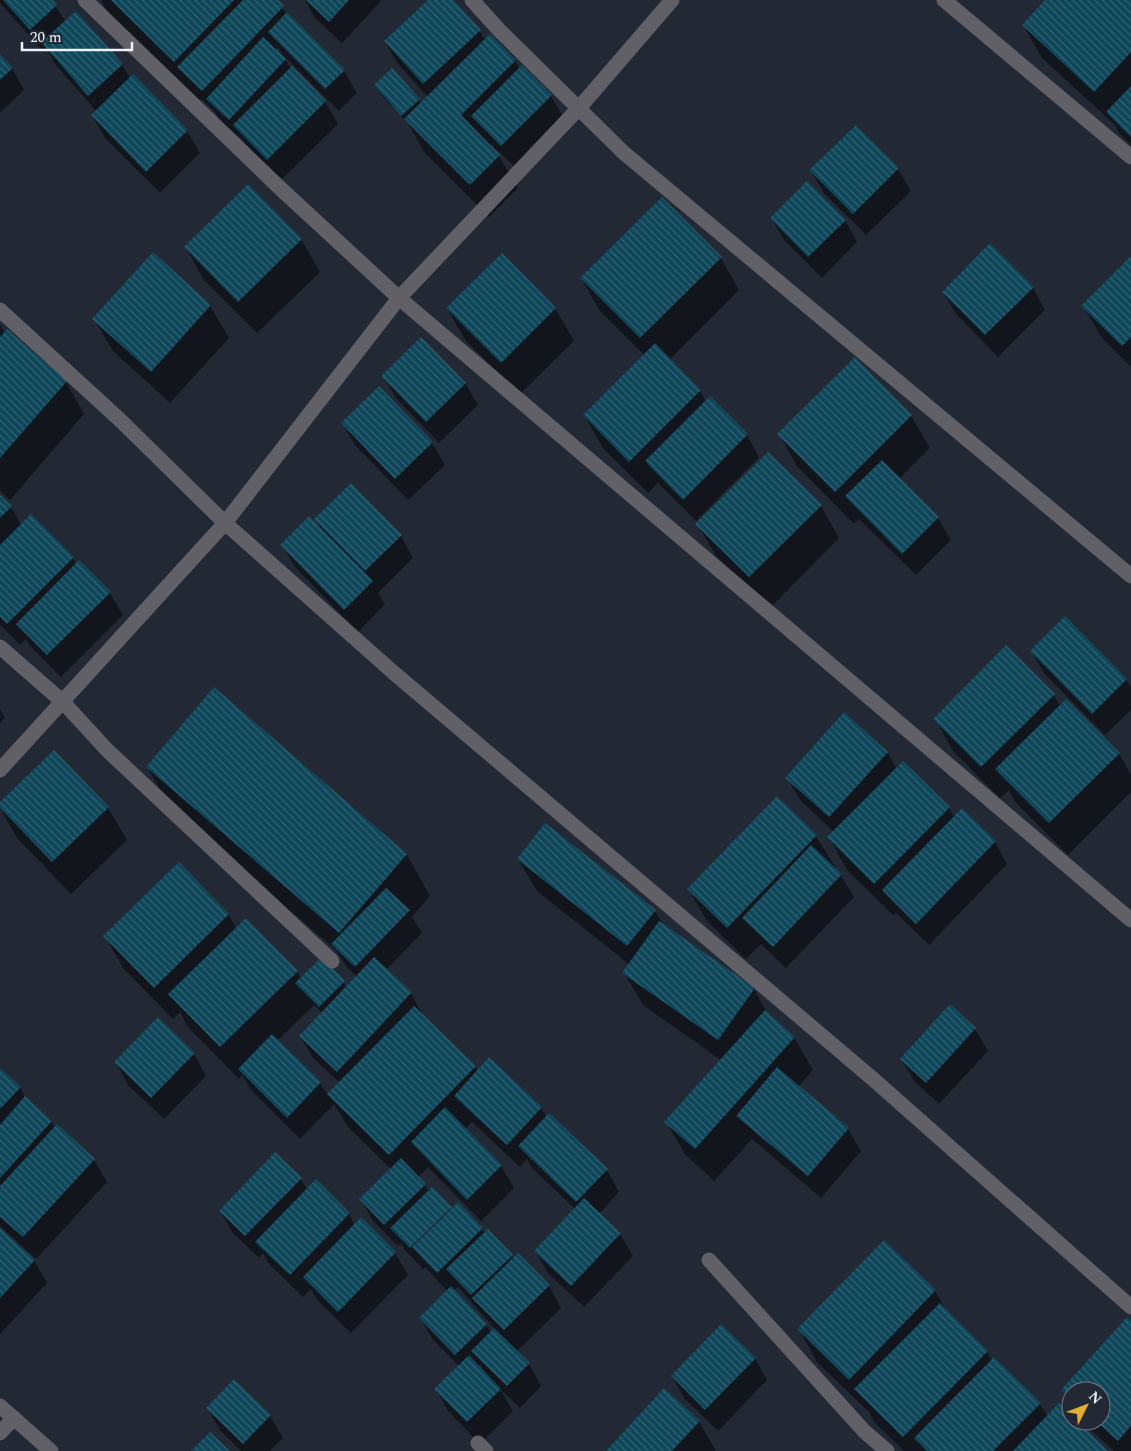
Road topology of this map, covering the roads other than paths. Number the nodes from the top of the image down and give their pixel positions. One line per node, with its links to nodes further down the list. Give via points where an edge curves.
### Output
1 (85, 0): 7 (street, via 281,189)
2 (472, 0): 5 (street)
3 (672, 0): 5 (street)
4 (944, 0): 6 (street)
5 (579, 108): 7 (street); 10 (street, via 624,153)
6 (1131, 157)
7 (400, 298): 9 (street); 14 (street)
8 (0, 310): 9 (street, via 119,419)
9 (225, 523): 12 (street); 17 (street, via 394,673 873,1079)
10 (1131, 576)
11 (0, 647): 12 (street)
12 (63, 702): 13 (street); 15 (street, via 107,750)
13 (0, 770)
14 (1131, 920)
15 (332, 961)
16 (709, 1260): 22 (street, via 865,1432)
17 (1131, 1307)
18 (0, 1406): 19 (street)
19 (14, 1418): 20 (street); 21 (street)
20 (0, 1433)
21 (51, 1451)
22 (887, 1451)

